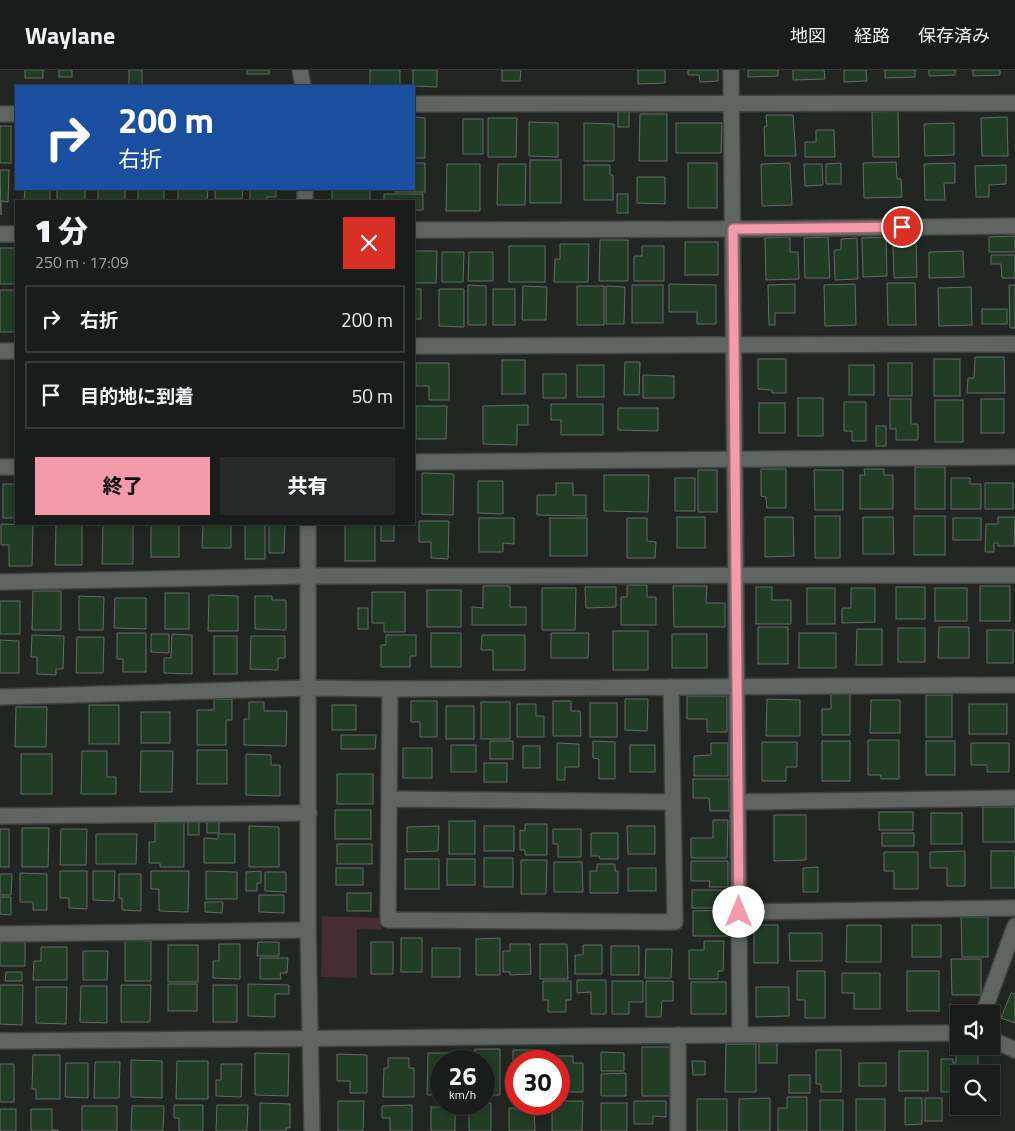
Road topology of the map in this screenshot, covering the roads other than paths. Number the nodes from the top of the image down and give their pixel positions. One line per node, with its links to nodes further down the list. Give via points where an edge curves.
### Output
1 (300, 70): 3 (street)
2 (731, 70): 4 (street)
3 (303, 85)
4 (732, 103): 5 (street); 6 (street); 10 (street)
5 (1015, 103)
6 (415, 104)
7 (0, 114): 8 (street)
8 (15, 114)
9 (1015, 226): 10 (street)
10 (733, 229): 11 (street); 15 (street)
11 (415, 230)
12 (0, 234): 13 (street)
13 (15, 234)
14 (1015, 344): 15 (street)
15 (734, 345): 16 (street); 20 (street)
16 (415, 346)
17 (0, 351): 18 (street)
18 (15, 351)
19 (1015, 458): 20 (street)
20 (735, 461): 21 (street); 27 (street)
21 (415, 462)
22 (0, 467): 23 (street)
23 (15, 467)
24 (308, 525): 26 (street)
25 (1015, 575): 27 (street)
26 (309, 576): 27 (street); 28 (street); 32 (street)
27 (736, 577): 30 (street)
28 (0, 582)
29 (1015, 685): 30 (street)
30 (737, 686): 31 (street); 38 (street)
31 (671, 687): 33 (street); 37 (street)
32 (309, 688): 33 (street); 34 (street); 39 (street)
33 (390, 690): 36 (street)
34 (0, 697)
35 (1015, 798): 38 (street)
36 (389, 799): 37 (street); 37 (street, via 388,920 675,922)
37 (673, 802)
38 (738, 802): 42 (street)
39 (308, 813): 40 (street); 44 (street)
40 (0, 816)
41 (1015, 908): 42 (street)
42 (739, 912): 49 (street)
43 (1015, 926): 46 (street)
44 (308, 930): 45 (street); 50 (street)
45 (0, 934)
46 (986, 1005)
47 (950, 1033): 49 (street)
48 (678, 1035): 49 (street); 50 (street); 55 (street)
49 (740, 1035)
50 (311, 1038): 51 (street); 54 (street)
51 (0, 1041)
52 (1000, 1043): 53 (street)
53 (1015, 1050)
54 (312, 1131)
55 (678, 1131)

